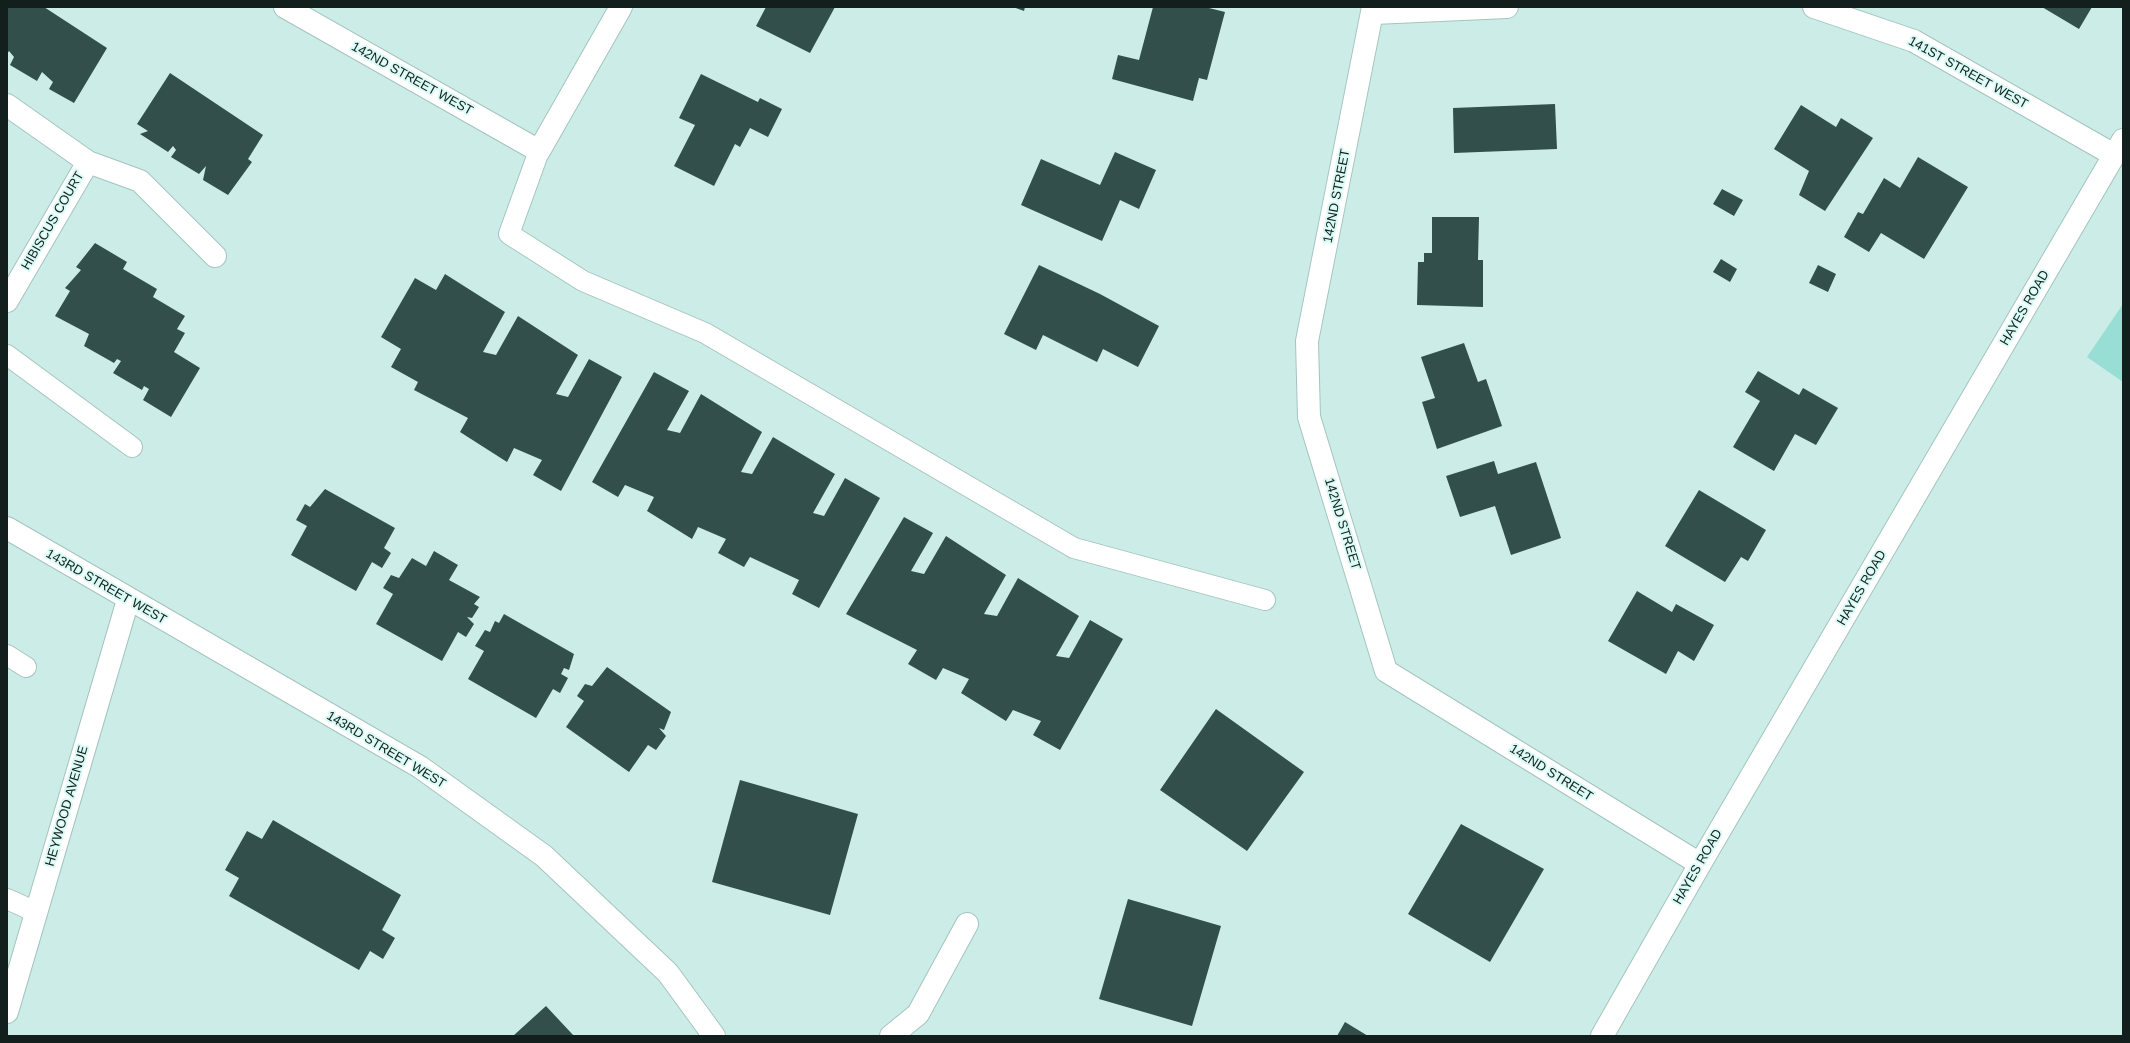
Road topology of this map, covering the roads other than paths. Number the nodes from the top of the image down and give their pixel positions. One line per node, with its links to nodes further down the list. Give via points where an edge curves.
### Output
1 (285, 7): 8 (street, 142ND STREET WEST)
2 (621, 7): 8 (street)
3 (1507, 7): 5 (street)
4 (1814, 7): 7 (street, 141ST STREET WEST, via 1914,41)
5 (1374, 10): 19 (street, 142ND STREET, via 1307,341 1309,417 1386,670)
6 (7, 105): 9 (street, HIBISCUS COURT)
7 (2119, 148): 19 (street, HAYES ROAD)
8 (539, 151): 16 (lane, via 509,234 583,281 705,333 1074,548)
9 (88, 162): 10 (street, HIBISCUS COURT, via 140,181); 11 (street, HIBISCUS COURT)
10 (215, 256)
11 (7, 301)
12 (7, 355): 13 (lane)
13 (132, 447)
14 (7, 528): 15 (street, 143RD STREET WEST)
15 (128, 600): 21 (street, HEYWOOD AVENUE); 24 (street, 143RD STREET WEST, via 420,767 544,856 668,973)
16 (1265, 600)
17 (7, 655): 18 (lane)
18 (26, 667)
19 (1700, 864): 26 (street, HAYES ROAD)
20 (7, 899): 21 (lane)
21 (36, 912): 23 (street, HEYWOOD AVENUE)
22 (967, 924): 25 (street, via 918,1014)
23 (7, 1012)
24 (714, 1036)
25 (891, 1036)
26 (1602, 1036)

